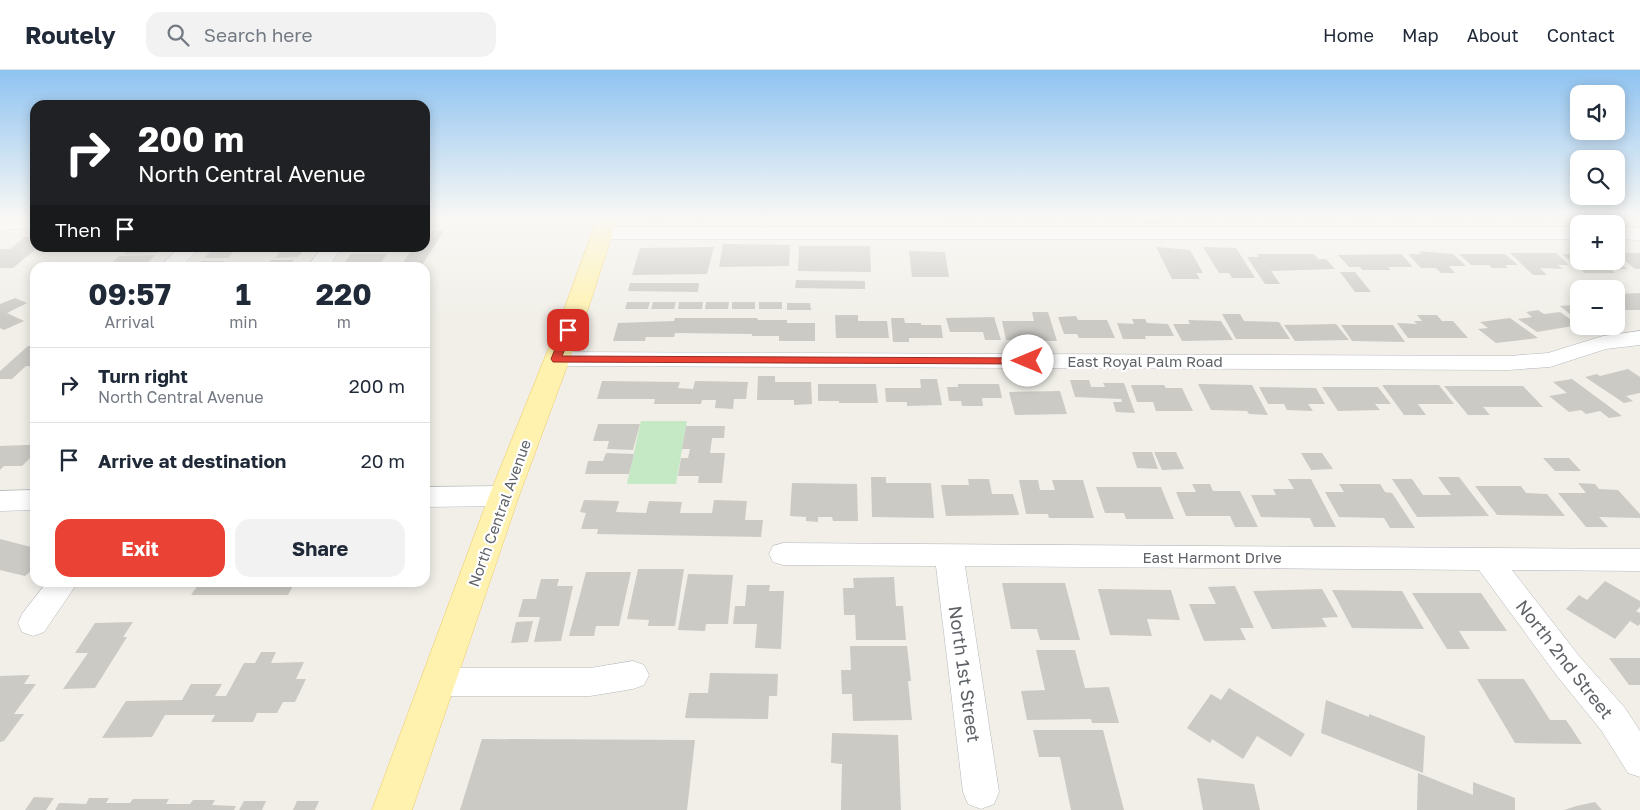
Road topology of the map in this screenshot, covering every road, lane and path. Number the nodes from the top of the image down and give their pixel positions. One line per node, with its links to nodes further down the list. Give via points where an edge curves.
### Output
1 (186, 252): 4 (street)
2 (329, 252): 5 (street)
3 (596, 252): 7 (main road, North Central Avenue)
4 (175, 262)
5 (321, 262)
6 (1640, 338): 7 (street, East Royal Palm Road, via 1603,343 1550,360 1499,363)
7 (556, 359): 8 (main road, North Central Avenue)
8 (504, 496): 9 (street); 19 (main road, North Central Avenue)
9 (430, 497)
10 (30, 500): 11 (street)
11 (0, 501)
12 (783, 554): 13 (street, East Harmont Drive)
13 (949, 556): 14 (street, East Harmont Drive); 21 (street, North 1st Street)
14 (1487, 559): 15 (street, East Harmont Drive); 20 (street, North 2nd Street, via 1568,666 1613,719)
15 (1640, 560)
16 (60, 587): 17 (street)
17 (32, 623)
18 (633, 676): 19 (street, via 590,682)
19 (438, 682): 22 (main road, North Central Avenue)
20 (1640, 761)
21 (981, 792)
22 (392, 810)

